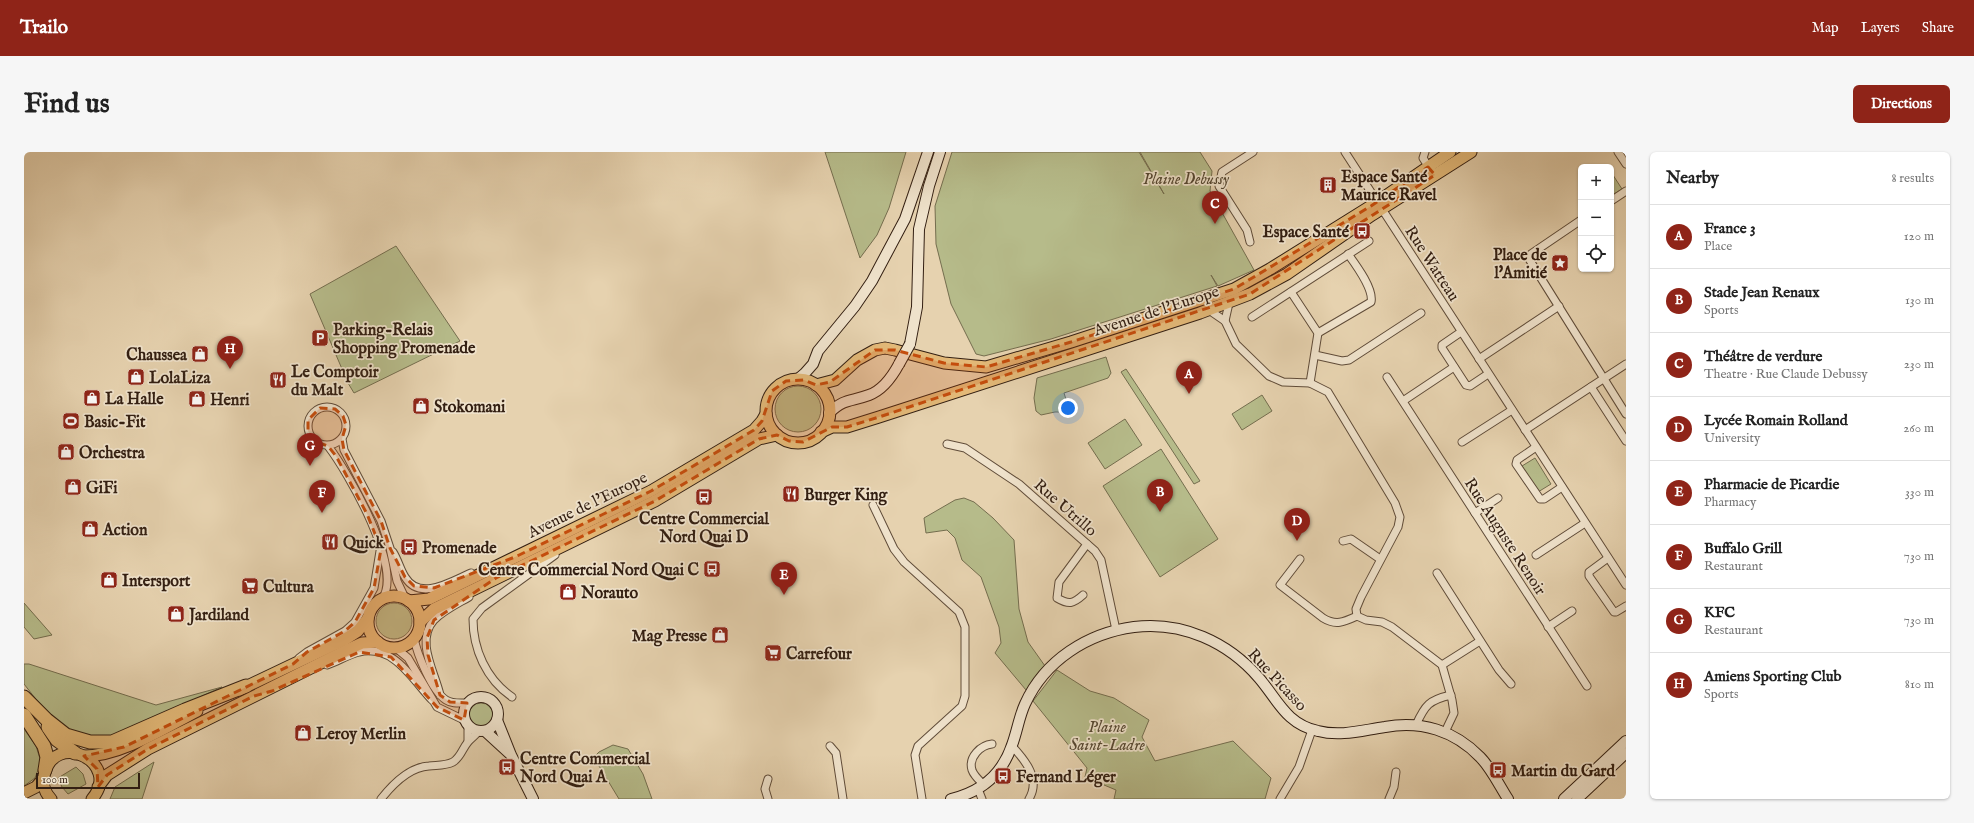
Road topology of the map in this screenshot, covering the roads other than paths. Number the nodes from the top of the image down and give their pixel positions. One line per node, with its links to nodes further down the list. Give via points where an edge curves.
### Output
1 (928, 152): 34 (street, via 905,219 872,281 818,351 813,364)
2 (940, 152): 41 (street, bridge, via 919,229 917,307 910,344 893,374 879,390 840,403)
3 (1253, 152): 16 (street, via 1222,172 1219,186 1247,230)
4 (1345, 152): 13 (street, Rue Watteau)
5 (1425, 152): 10 (street, via 1423,158)
6 (1450, 152): 10 (main road, Avenue de l'Europe)
7 (1471, 152): 10 (main road, Avenue de l'Europe)
8 (1618, 152): 9 (street)
9 (1626, 164)
10 (1431, 171): 13 (main road, Avenue de l'Europe)
11 (1626, 191): 12 (street)
12 (1612, 200)
13 (1379, 206): 19 (main road, Avenue de l'Europe, via 1287,274); 25 (street, Rue Watteau); 36 (main road, Avenue de l'Europe, via 1234,289 1071,342 986,367 944,363 895,350 875,350 857,360 835,380)
14 (1578, 222): 20 (street, via 1531,254 1529,259)
15 (1369, 241): 17 (street)
16 (1250, 242)
17 (1348, 254): 18 (street); 26 (street, via 1365,279 1372,296 1371,302)
18 (1291, 292): 23 (street); 26 (street)
19 (1229, 303): 21 (main road, Avenue de l'Europe); 24 (street)
20 (1560, 309): 28 (street); 33 (street)
21 (1209, 310): 24 (street); 44 (main road, Avenue de l'Europe, via 847,427 832,427)
22 (1421, 313): 27 (street, via 1349,360 1342,361)
23 (1252, 317)
24 (1225, 321): 35 (street, via 1236,344 1269,376 1283,382)
25 (1461, 332): 28 (street, Rue Watteau); 30 (street, via 1442,344)
26 (1318, 333): 27 (street)
27 (1315, 355): 35 (street)
28 (1479, 359): 31 (street, Rue Watteau)
29 (1626, 364): 33 (street)
30 (1454, 367): 31 (street, via 1466,385 1470,386); 38 (street)
31 (1488, 374): 39 (street, Rue Watteau)
32 (1387, 377): 38 (street, Rue Auguste Renoir)
33 (1605, 378): 37 (street); 42 (street)
34 (798, 379): 36 (main road); 40 (main road, via 786,381 772,391 767,402)
35 (1310, 383): 66 (street, via 1328,392 1398,509 1398,527)
36 (816, 385): 41 (main road, via 828,400)
37 (1591, 387): 43 (street); 47 (street)
38 (1402, 401): 55 (street, Rue Auguste Renoir)
39 (1512, 410): 43 (street, Rue Watteau); 48 (street)
40 (766, 414): 45 (main road, via 770,426); 63 (main road, Avenue de l'Europe, via 754,430 651,491)
41 (829, 414): 44 (main road)
42 (1626, 414)
43 (1525, 430): 51 (street, Rue Watteau)
44 (821, 432): 45 (main road, via 802,442 789,441)
45 (778, 435): 57 (main road, Avenue de l'Europe, via 759,439 655,501)
46 (342, 439): 50 (street); 50 (street, via 346,430 343,416 335,409 320,408 308,420 308,431 314,441); 60 (street, via 344,450 381,521)
47 (1626, 441)
48 (1462, 442)
49 (948, 444): 59 (street, Rue Utrillo, via 965,448 1019,484)
50 (328, 446): 61 (street, via 361,502)
51 (1536, 447): 52 (street, Rue Watteau); 52 (street, via 1517,460 1516,464 1540,499)
52 (1562, 487): 56 (street, Rue Watteau)
53 (1498, 498): 55 (street)
54 (874, 505): 122 (street, via 897,553 959,612 965,627 965,696 962,706 918,746 915,755)
55 (1475, 513): 78 (street, Rue Auguste Renoir)
56 (1585, 523): 62 (street); 64 (street, Rue Watteau)
57 (584, 535): 68 (main road, Avenue de l'Europe); 91 (street, Avenue de l'Europe, via 547,559 482,608 473,619 476,646 487,670 496,684)
58 (1343, 541): 66 (street, via 1351,539)
59 (1087, 544): 70 (street, via 1060,582 1057,598 1067,604 1074,603); 79 (street, Rue Utrillo, via 1101,560)
60 (390, 548): 63 (street, via 411,584 429,590); 72 (street, via 397,581)
61 (381, 549): 71 (street, via 387,584); 84 (street, via 374,588 355,622 346,631 307,652)
62 (1536, 555)
63 (515, 557): 72 (main road, Avenue de l'Europe, via 429,599)
64 (1608, 558): 69 (street, Rue Watteau); 73 (street, via 1589,572 1589,576 1614,612)
65 (1300, 559): 75 (street, via 1281,582 1281,587 1330,623 1342,622)
66 (1380, 559): 75 (street, via 1357,606)
67 (1437, 573): 81 (street)
68 (496, 578): 77 (main road, Avenue de l'Europe, via 434,609); 89 (street, via 434,620 429,628 426,645)
69 (1626, 585)
70 (1083, 595)
71 (382, 599): 72 (main road, via 395,596); 76 (main road, via 372,608)
72 (407, 599): 77 (main road, via 417,610)
73 (1626, 606)
74 (1572, 611): 78 (street)
75 (1357, 616): 85 (street, via 1392,627)
76 (368, 618): 82 (main road, via 369,630); 84 (main road, via 358,631 344,640)
77 (420, 622): 80 (main road)
78 (1548, 627): 87 (street, Rue Auguste Renoir)
79 (1116, 630): 99 (street, Rue Picasso, via 1141,626 1168,628 1194,633 1208,639 1238,657 1260,679 1284,712); 106 (street, Rue Picasso, via 1078,645 1058,660 1038,682 1025,704)
80 (414, 638): 83 (main road, via 408,644); 89 (street, via 420,659)
81 (1480, 641): 85 (street); 86 (street)
82 (378, 642): 83 (main road); 88 (main road, via 362,643)
83 (396, 648): 93 (street, via 408,658)
84 (293, 664): 88 (main road)
85 (1442, 666): 90 (street)
86 (1511, 684)
87 (1587, 686)
88 (250, 691): 92 (highway, via 185,710 112,742 90,742 66,735); 93 (street, via 272,691 359,652 372,652 399,662); 108 (main road, via 124,747 98,755); 113 (main road, via 148,749 107,775)
89 (440, 694): 94 (street, via 450,702)
90 (1451, 695): 98 (street, via 1429,702); 101 (street, via 1454,713)
91 (512, 697)
92 (26, 699): 108 (highway, via 57,740)
93 (432, 700): 97 (street, via 440,708)
94 (467, 703): 96 (street, via 480,696 489,699 498,709); 97 (street, via 464,712)
95 (24, 715): 111 (highway, via 44,746 47,757)
96 (498, 720): 100 (street, via 493,727); 109 (street)
97 (466, 723): 100 (street); 102 (street)
98 (1416, 726): 99 (street, Rue Picasso, via 1392,726 1346,734); 101 (street, Rue Picasso)
99 (1312, 730): 126 (street, via 1298,767)
100 (482, 731): 102 (street); 109 (street)
101 (1445, 732): 128 (street, Rue Picasso, via 1468,746 1481,758)
102 (468, 741): 118 (street, via 454,762 414,770)
103 (1626, 741): 129 (street)
104 (992, 744): 114 (street, via 987,744 976,753 972,765)
105 (830, 746): 121 (street, via 836,753)
106 (1012, 746): 114 (street, Rue Picasso, via 1002,767); 125 (street, via 1024,759 1031,773 1034,786)
107 (1626, 753): 130 (street)
108 (80, 754): 111 (main road, via 66,753 57,756 50,762); 113 (main road, via 92,761 97,769)
109 (511, 755): 119 (street)
110 (1396, 772): 127 (street)
111 (44, 775): 115 (main road, via 36,787); 116 (main road, via 44,789)
112 (768, 779): 120 (street, via 765,788)
113 (98, 787): 117 (main road)
114 (981, 787): 123 (street); 124 (street)
115 (24, 793)
116 (51, 799)
117 (92, 799)
118 (381, 799)
119 (533, 799)
120 (768, 799)
121 (844, 799)
122 (922, 799)
123 (951, 799)
124 (982, 799)
125 (1029, 799)
126 (1280, 799)
127 (1389, 799)
128 (1508, 799)
129 (1564, 799)
130 (1578, 799)

